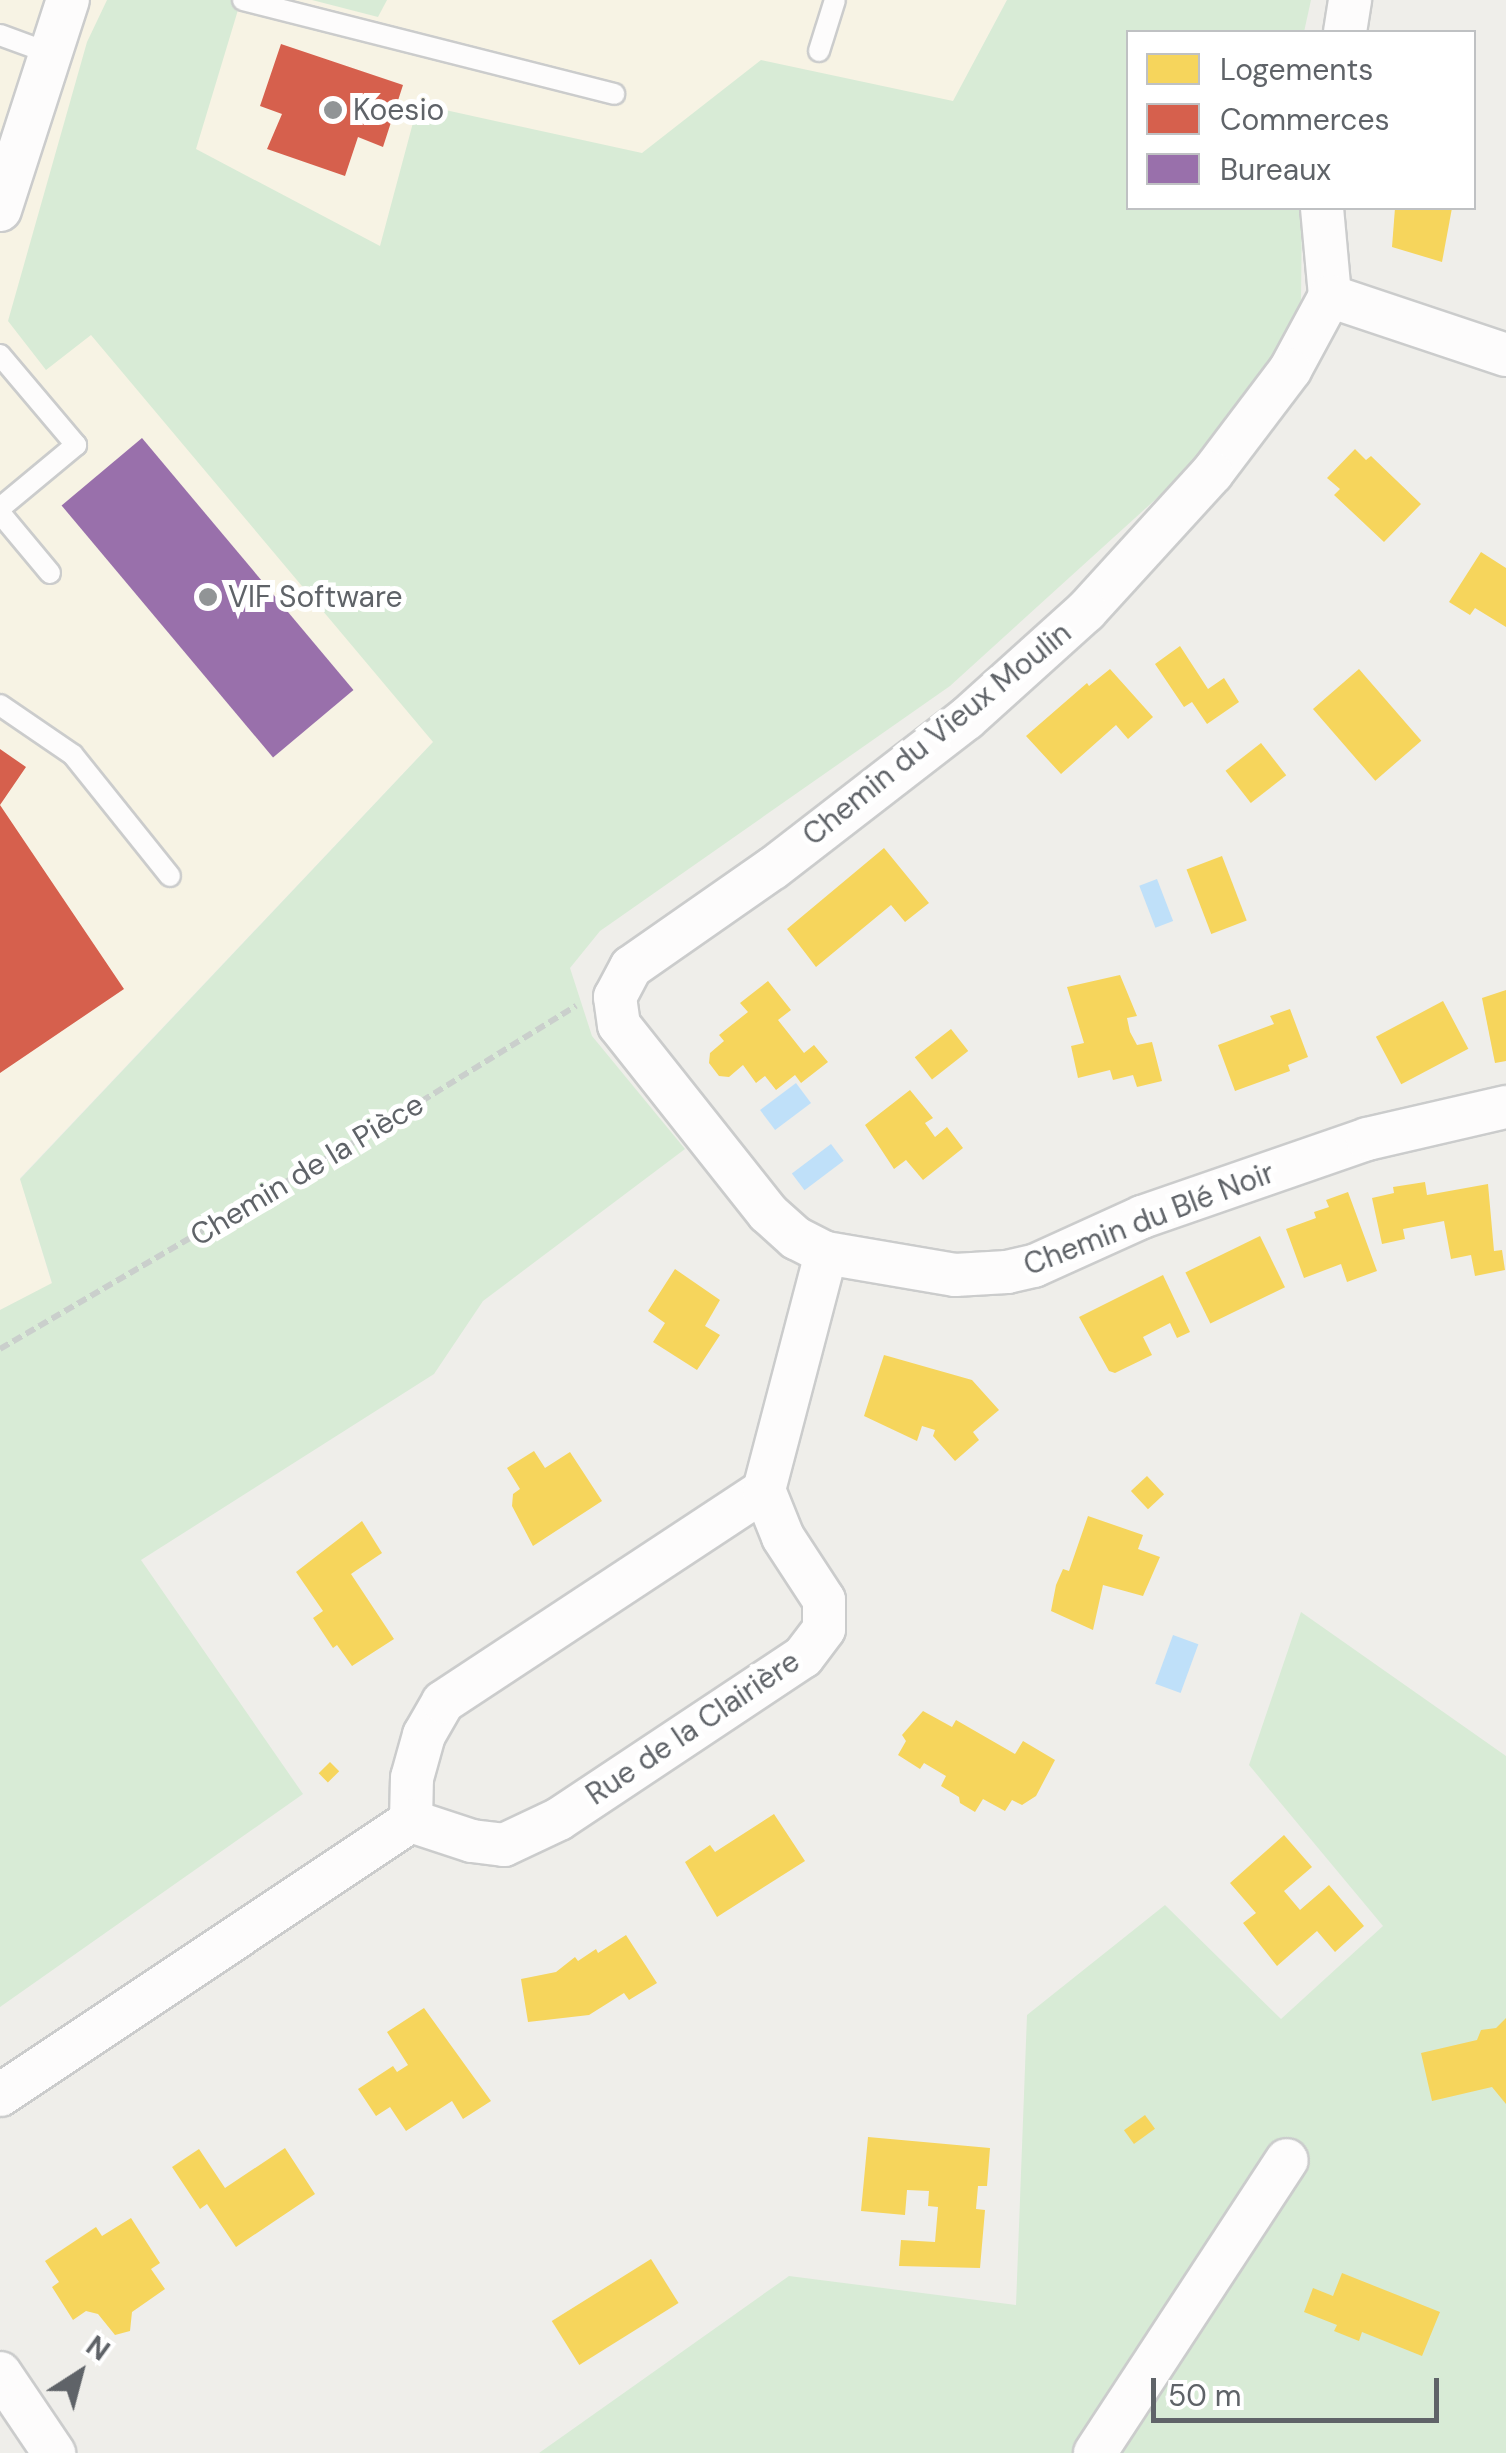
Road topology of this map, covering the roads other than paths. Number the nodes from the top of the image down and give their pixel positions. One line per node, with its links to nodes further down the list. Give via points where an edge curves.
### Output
1 (68, 0): 8 (street)
2 (243, 0): 9 (lane)
3 (834, 0): 7 (lane)
4 (1350, 0): 5 (street)
5 (1345, 30)
6 (0, 36): 8 (lane)
7 (819, 51)
8 (49, 53): 10 (street)
9 (614, 94)
10 (0, 210)
11 (1322, 210): 12 (street)
12 (1330, 296): 14 (street); 19 (street, Chemin du Vieux Moulin, via 1290,370 1212,473 1086,611 966,718 631,968)
13 (0, 354): 15 (lane, via 76,445)
14 (1506, 356)
15 (0, 511): 16 (lane)
16 (50, 573)
17 (0, 705): 18 (lane, via 74,755)
18 (170, 876)
19 (616, 997): 21 (street, Chemin du Blé Noir, via 618,1025 768,1213)
20 (1506, 1107): 21 (street, Chemin du Blé Noir, via 1367,1139 1007,1272 955,1275)
21 (826, 1253): 22 (street)
22 (764, 1490): 23 (street, via 444,1702 424,1735 412,1778); 23 (street, Rue de la Clairière, via 783,1537 824,1600 824,1628 803,1656 559,1818 504,1845)
23 (411, 1821): 24 (street)
24 (0, 2095)
25 (1287, 2160): 28 (street)
26 (0, 2372): 27 (street)
27 (54, 2453)
28 (1095, 2453)

